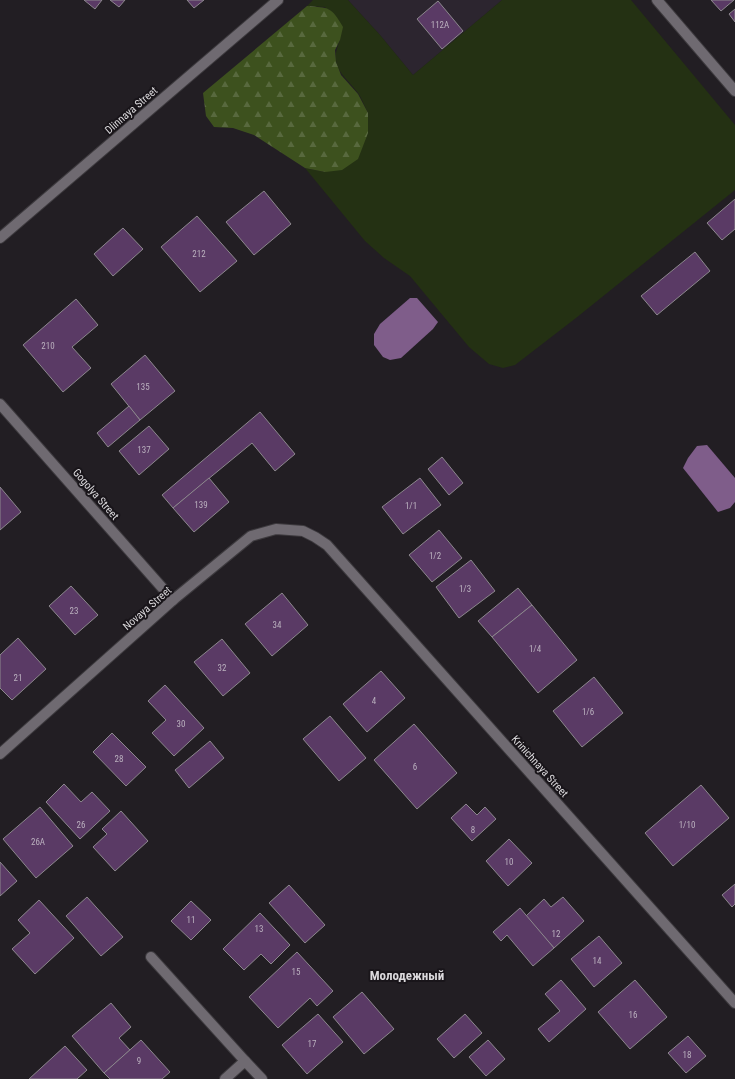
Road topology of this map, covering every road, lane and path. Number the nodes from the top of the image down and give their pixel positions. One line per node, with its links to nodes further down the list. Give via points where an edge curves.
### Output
1 (278, 0): 4 (street, Dlinnaya Street)
2 (657, 0): 3 (street)
3 (735, 91)
4 (0, 238)
5 (0, 404): 7 (street, Gogolya Street)
6 (327, 545): 7 (street, Novaya Street, via 303,531 276,529 251,536); 10 (street, Krinichnaya Street)
7 (173, 600): 8 (street, Novaya Street)
8 (0, 754)
9 (151, 957): 11 (street)
10 (735, 1003)
11 (245, 1061): 12 (street); 13 (street)
12 (225, 1079)
13 (262, 1079)

